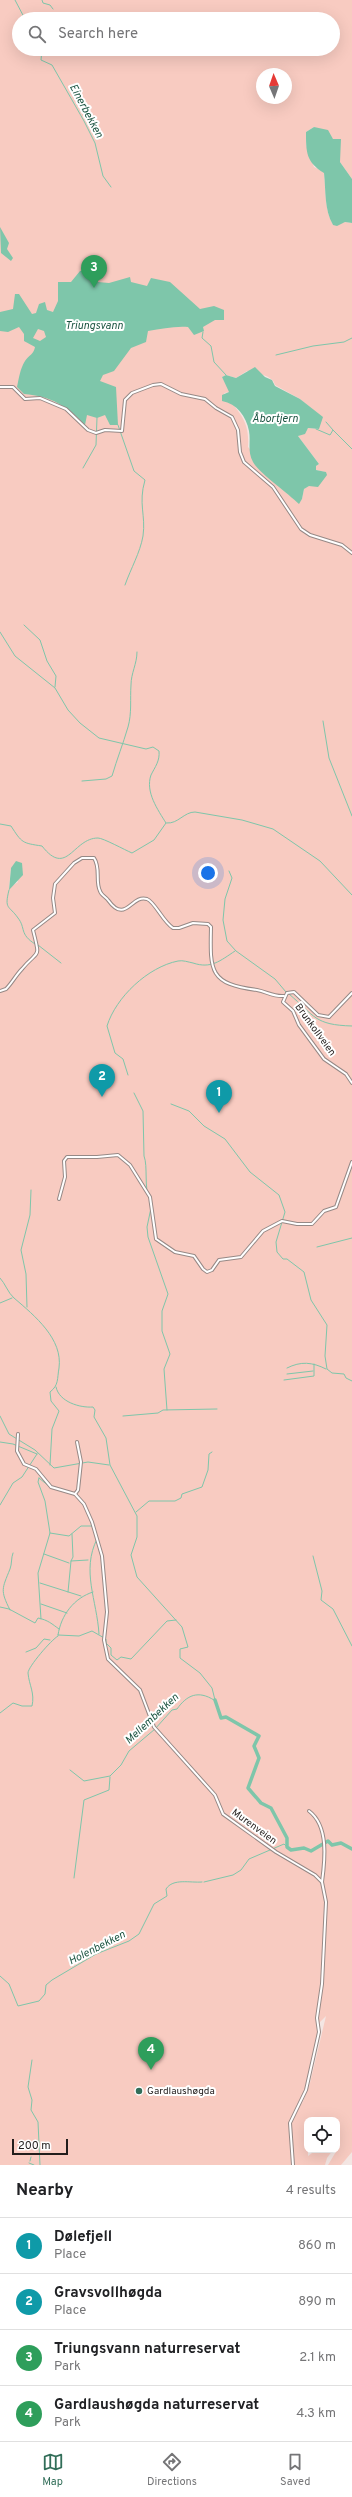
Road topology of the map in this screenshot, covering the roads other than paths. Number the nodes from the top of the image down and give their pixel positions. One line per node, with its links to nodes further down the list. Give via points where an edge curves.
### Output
1 (0, 387): 2 (street, via 13,387 25,399 40,398 66,409 88,430 96,433 105,430 122,431 125,400 132,393 153,385 161,384 182,394 203,398 232,417 238,430 240,452 244,462 273,487 301,529 310,535 342,545)
2 (352, 553)
3 (0, 991): 5 (street, via 6,989 13,978 36,956 37,945 33,930 55,913 53,903 56,884 74,863 88,857 94,858 97,863 100,891 114,908 129,907 138,899 144,898 150,900 159,915 173,928 193,923 208,924 211,965 220,979 234,987 278,997)
4 (352, 993): 5 (street, Brunkollveien, via 332,1015 325,1017 316,1012 298,993 290,992)
5 (284, 996): 6 (street, Brunkollveien, via 285,1005 293,1011 299,1025 324,1059 346,1074)
6 (352, 1083)
7 (352, 1162): 8 (street, via 336,1207 324,1211 312,1224 282,1221 263,1231 240,1258 219,1260 212,1270 207,1272 194,1256 175,1252 156,1239 150,1197 130,1165 118,1155 97,1158 67,1157)
8 (59, 1199)
9 (18, 1434): 11 (street, via 17,1451 24,1464 36,1469 51,1487)
10 (77, 1442): 11 (street, via 81,1462 78,1490)
11 (75, 1494): 13 (street, Murenveien, via 87,1509 100,1545 107,1604 104,1640 108,1659 140,1690 154,1727 215,1795 223,1814)
12 (309, 1811): 13 (street, via 317,1817 322,1830)
13 (322, 1882): 14 (street, via 326,1902 322,1984 317,2018 319,2032 306,2090 290,2123)
14 (293, 2165)

